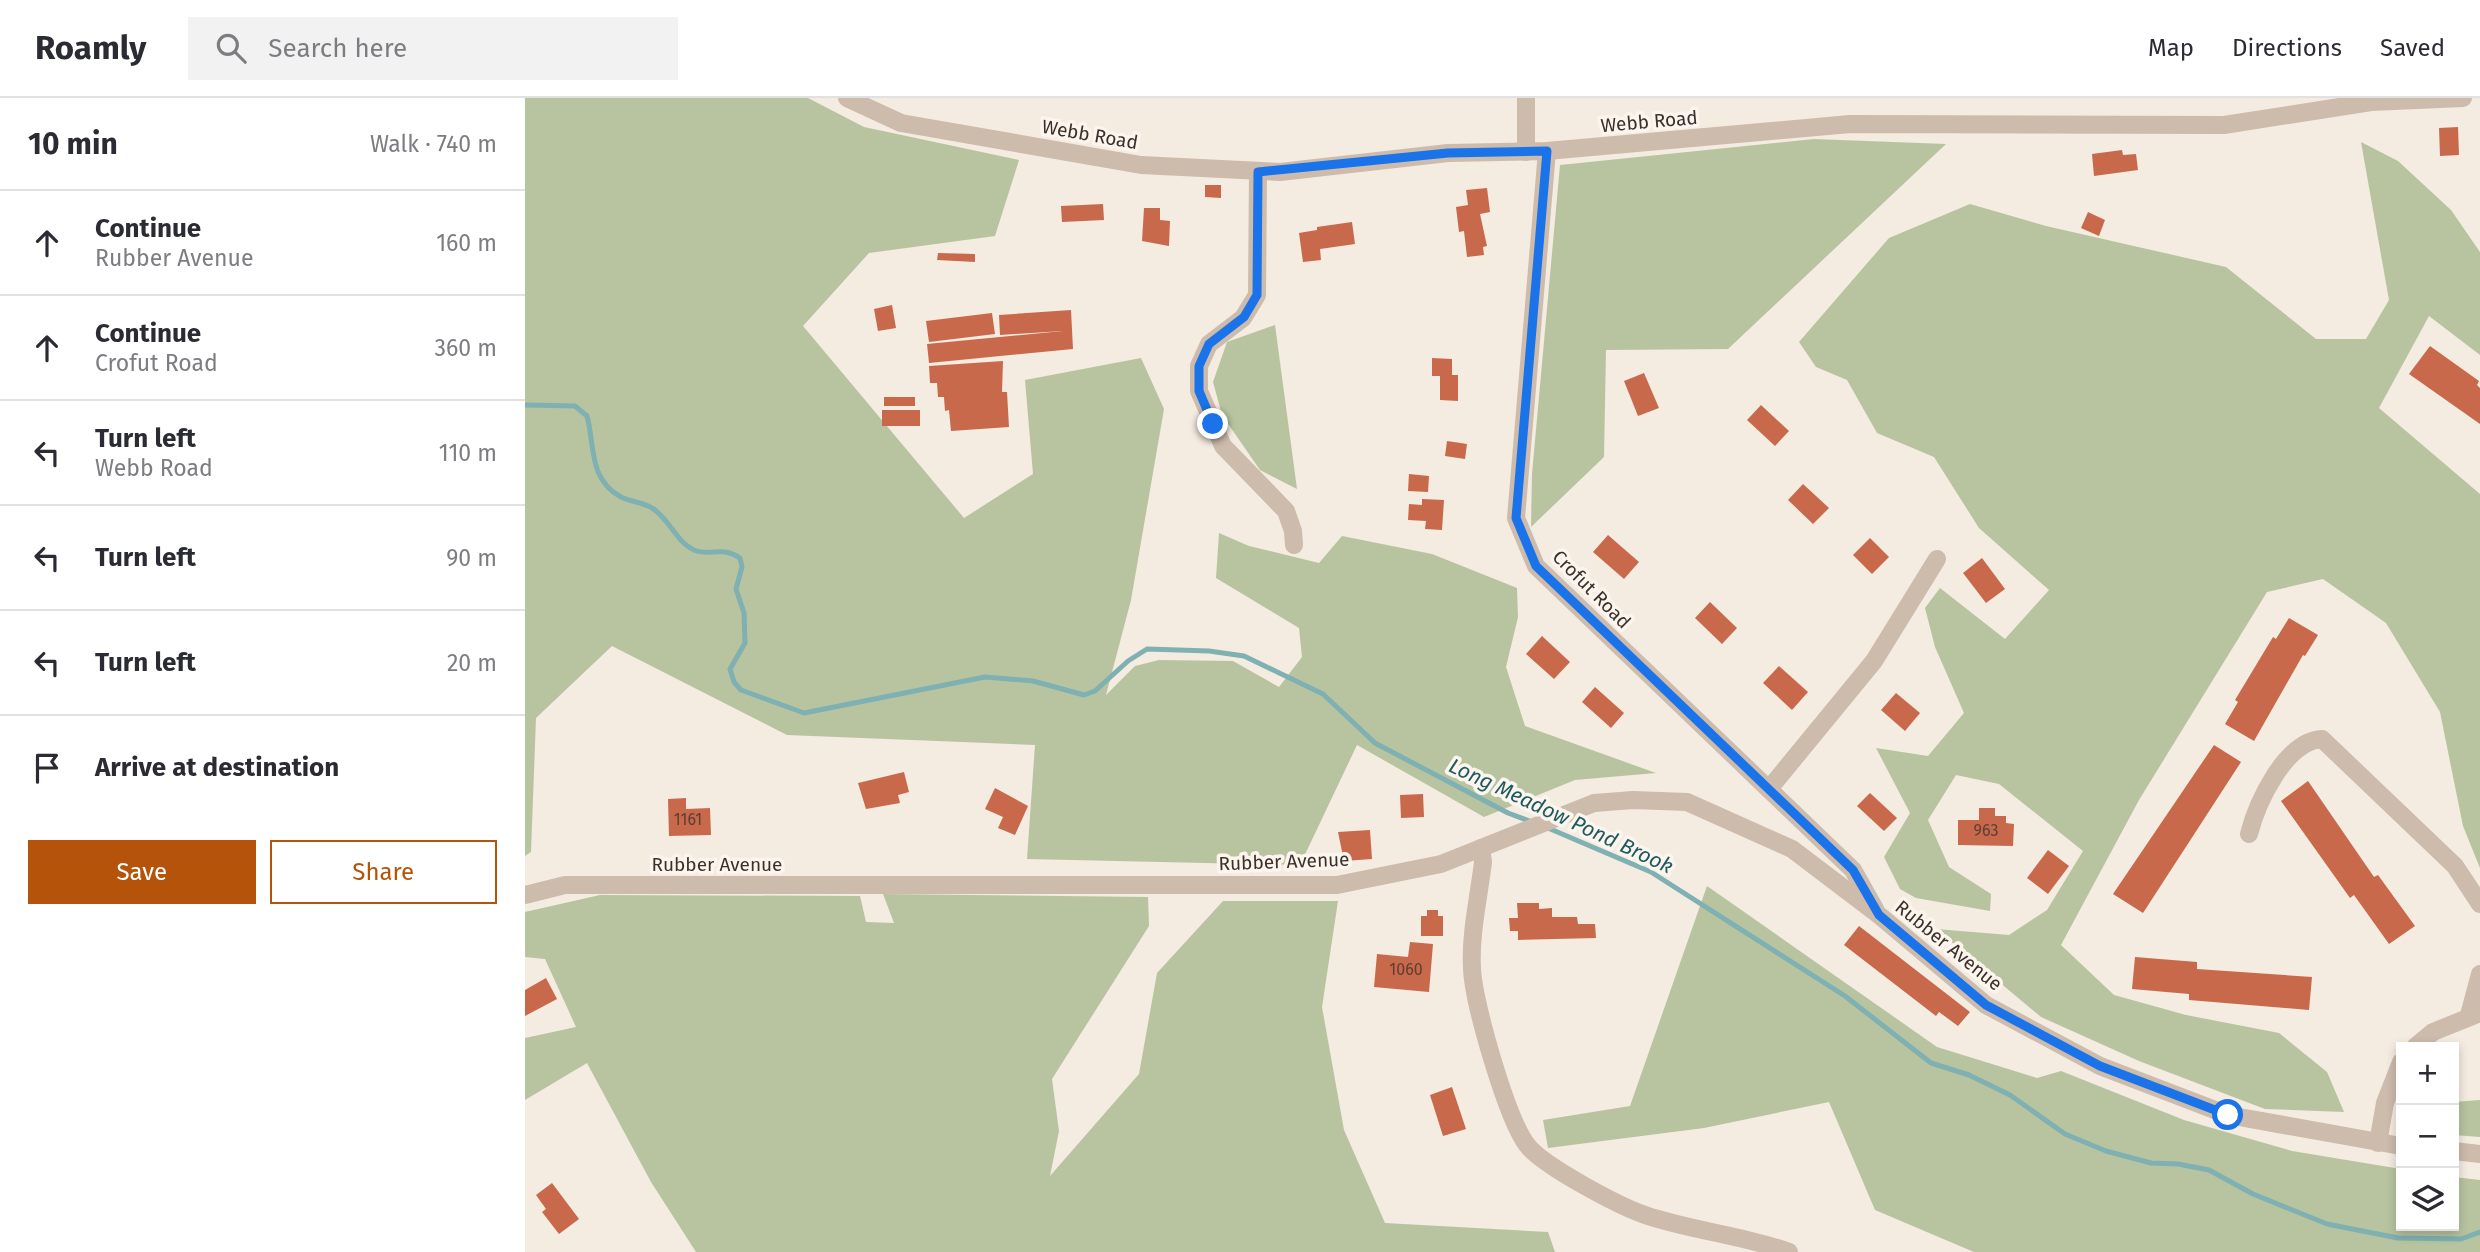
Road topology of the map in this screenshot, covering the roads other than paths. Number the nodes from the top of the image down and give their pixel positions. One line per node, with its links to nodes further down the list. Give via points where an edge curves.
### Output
1 (847, 98): 7 (street, Webb Road, via 915,125 1141,165)
2 (1526, 98): 6 (street)
3 (2464, 98): 4 (street, Webb Road); 5 (street, Webb Road, via 2371,103 2224,125 1850,124)
4 (2480, 99)
5 (1547, 151): 6 (street, Webb Road); 10 (street, Crofut Road, via 1516,518 1536,566)
6 (1526, 152): 7 (street, Webb Road, via 1448,153)
7 (1258, 172): 8 (street, via 1257,295 1244,317 1209,344 1199,366 1199,391 1223,446 1286,511)
8 (1294, 545)
9 (1937, 559): 10 (street, via 1874,661)
10 (1769, 789): 15 (street, Crofut Road, via 1853,870)
11 (2249, 834): 14 (street, via 2256,806 2288,757 2322,739 2455,866)
12 (1481, 848): 13 (street, Rubber Avenue, via 1441,864 1337,885 565,885); 15 (street, Rubber Avenue, via 1594,803 1687,802 1792,849); 24 (street, via 1471,965 1474,990 1497,1072 1528,1147 1608,1201 1690,1230)
13 (525, 895)
14 (2480, 904)
15 (1879, 915): 20 (street, Rubber Avenue, via 1986,1005 2100,1066 2228,1115)
16 (2480, 974): 17 (street)
17 (2474, 1014): 18 (street)
18 (2421, 1042)
19 (2396, 1075): 20 (street)
20 (2378, 1143): 21 (street, Rubber Avenue)
21 (2396, 1145)
22 (2459, 1152): 23 (street)
23 (2480, 1154)
24 (1789, 1252)

